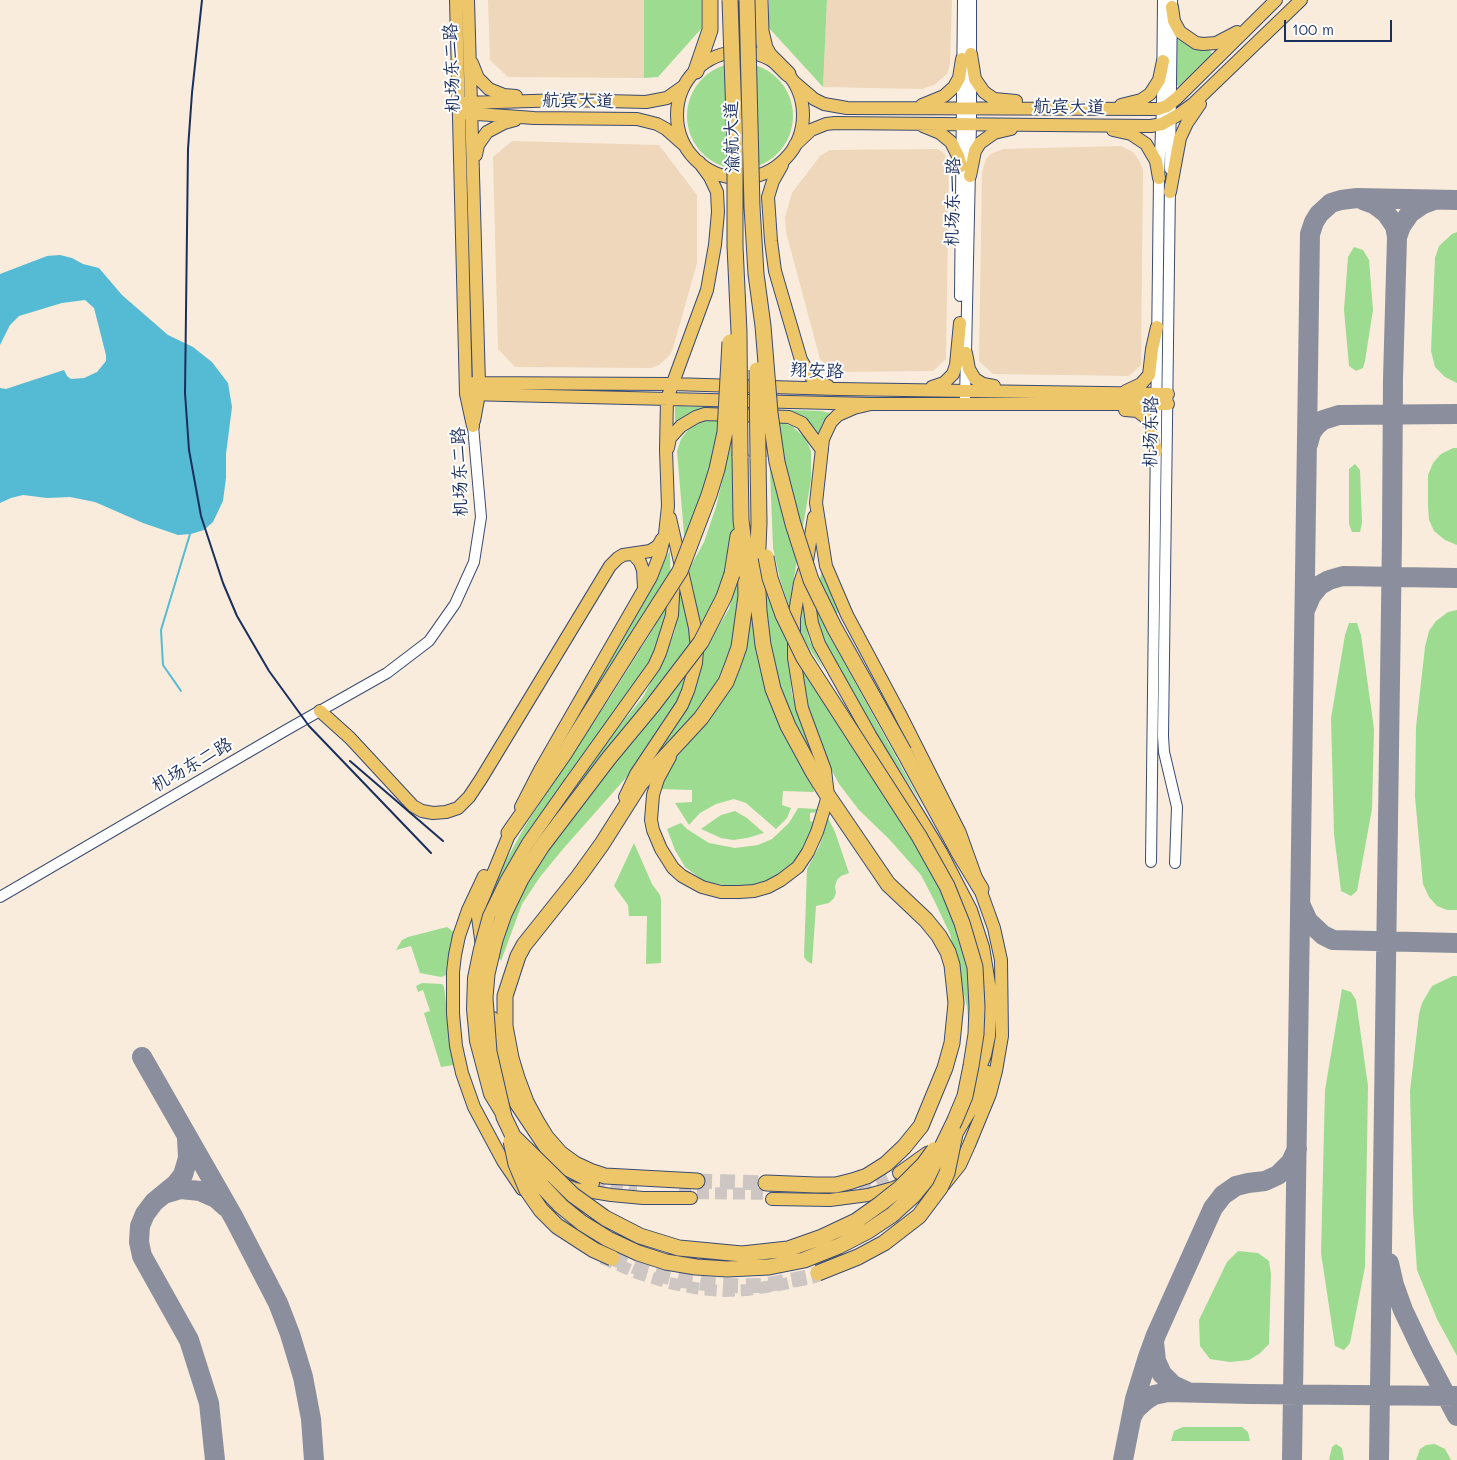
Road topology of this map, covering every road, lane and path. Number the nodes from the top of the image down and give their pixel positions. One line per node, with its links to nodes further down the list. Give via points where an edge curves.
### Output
1 (456, 0): 22 (main road, 机场东二路)
2 (468, 0): 13 (main road, 机场东二路)
3 (710, 0): 16 (highway, via 710,30)
4 (730, 0): 41 (highway, 渝航大道, bridge)
5 (747, 0): 42 (highway, 渝航大道, bridge)
6 (760, 0): 17 (highway, via 761,31 766,48)
7 (963, 0): 14 (street, 机场东一路)
8 (971, 0): 14 (street, 机场东一路)
9 (1276, 0): 12 (main road)
10 (1301, 0): 18 (main road)
11 (1169, 2): 12 (main road, via 1180,32 1203,44 1223,41); 15 (street, 机场东路); 21 (street, 机场东路)
12 (1258, 18): 21 (main road)
13 (469, 55): 20 (main road, via 478,78 496,93); 22 (main road, 机场东二路)
14 (967, 57): 23 (main road, via 949,92); 24 (street, 机场东一路); 25 (main road, via 975,79 989,96)
15 (1163, 61): 21 (street, 机场东路); 26 (main road, via 1157,85 1146,97)
16 (696, 71): 17 (main road, via 719,57 746,53 768,59); 19 (main road)
17 (790, 78): 23 (main road, 航宾大道, via 814,99 836,107); 34 (main road, via 800,96 803,113 801,130)
18 (1215, 82): 29 (main road, via 1193,104); 40 (main road, via 1180,138)
19 (686, 85): 20 (main road, 航宾大道, via 658,101); 35 (main road, via 679,100 678,117 680,134)
20 (566, 100): 22 (main road, 航宾大道)
21 (1167, 106): 27 (main road, 航宾大道, via 1152,110); 29 (street, 机场东路)
22 (465, 108): 28 (main road, 航宾大道); 39 (main road, 机场东二路); 49 (main road, 机场东二路)
23 (911, 108): 24 (main road, 航宾大道)
24 (966, 109): 25 (main road, 航宾大道); 31 (street, 机场东一路)
25 (1050, 109): 26 (main road, 航宾大道)
26 (1098, 110): 27 (main road, 航宾大道)
27 (1112, 110): 33 (main road, via 1123,114 1123,120)
28 (534, 118): 35 (main road, 航宾大道, via 648,121 666,129); 39 (main road, via 504,123 482,137 476,152)
29 (1166, 122): 33 (main road, 航宾大道, via 1151,126); 38 (street, 机场东路); 40 (street, 机场东路)
30 (916, 123): 31 (main road, 航宾大道); 34 (main road, 航宾大道, via 826,124 811,130); 37 (main road, via 940,133 951,142)
31 (966, 123): 32 (main road, 航宾大道); 37 (street, 机场东一路)
32 (1036, 124): 33 (main road, 航宾大道); 37 (main road, via 1002,130 987,137 980,142)
33 (1083, 124): 38 (main road, via 1131,134 1140,140 1150,149)
34 (793, 149): 36 (main road, via 773,169 751,177 721,175); 51 (main road, via 776,175 768,197 775,271 804,367 819,383)
35 (688, 150): 36 (main road)
36 (699, 162): 45 (main road, via 714,184 718,212 711,274)
37 (965, 171): 43 (street, 机场东一路); 46 (street, 机场东一路)
38 (1159, 178): 44 (street, 机场东路)
39 (473, 185): 50 (main road, 机场东二路)
40 (1170, 192): 57 (street, 机场东路)
41 (735, 246): 66 (highway, bridge); 77 (highway, bridge, via 724,432 709,495 680,571 564,754)
42 (756, 274): 67 (highway, bridge); 80 (highway, bridge, via 778,462 811,580)
43 (960, 323): 52 (main road, via 953,374 944,383); 53 (street, 机场东一路)
44 (1158, 327): 55 (main road, via 1149,375 1135,388); 57 (street, 机场东路)
45 (685, 350): 47 (main road, via 670,371); 48 (main road)
46 (966, 354): 53 (street, 机场东一路); 54 (main road, via 969,368 979,382)
47 (629, 384): 48 (main road, 翔安路); 50 (main road, 翔安路)
48 (672, 384): 51 (main road, 翔安路); 56 (main road)
49 (466, 388): 50 (main road, 翔安路); 61 (main road, 机场东二路)
50 (479, 389): 56 (main road, 翔安路); 61 (main road, 机场东二路)
51 (838, 389): 52 (main road, 翔安路)
52 (919, 390): 53 (main road, 翔安路)
53 (962, 391): 54 (main road, 翔安路); 60 (street, 机场东一路)
54 (1031, 392): 55 (main road, 翔安路)
55 (1114, 393): 57 (main road, 翔安路)
56 (667, 399): 58 (main road, 翔安路); 64 (main road)
57 (1162, 399): 59 (main road, 翔安路); 63 (street, 机场东路); 79 (street, 机场东路, via 1163,736 1177,807)
58 (871, 404): 60 (main road, 翔安路); 62 (main road, via 838,415 826,430)
59 (1083, 404): 60 (main road, 翔安路); 63 (main road, via 1141,413 1151,426)
60 (962, 405)
61 (474, 426): 72 (street, 机场东二路, via 481,517 474,562 455,604 429,641 387,673)
62 (822, 450): 64 (main road, via 802,424 789,417 705,414 688,421 675,432); 65 (main road)
63 (1156, 451): 78 (street, 机场东路)
64 (666, 453): 68 (main road)
65 (816, 503): 70 (main road); 80 (main road, via 826,566 835,590 960,833)
66 (741, 520): 73 (highway, via 746,596 739,648 719,692); 87 (highway, bridge, via 732,574 701,642 542,846 504,914 487,974 485,998 489,1052)
67 (759, 523): 75 (highway, via 759,612 762,645 773,689 788,726); 85 (highway, bridge, via 770,578 782,615 804,658 922,842 947,886 962,923 971,949 977,988 976,1034)
68 (669, 536): 69 (main road, via 654,549); 71 (main road); 74 (main road, via 694,628 696,663 682,705); 87 (main road, bridge, via 672,615 660,653 641,686 528,843 489,916 480,949 474,978 476,1041 490,1094)
69 (633, 554): 71 (main road, via 644,570); 72 (main road, via 618,558 603,576 481,779 458,808 433,813 413,806 350,738)
70 (807, 561): 75 (main road, via 794,618 794,658 802,708 825,770); 85 (main road, via 812,623 819,644 958,882 983,947 991,996 989,1036 978,1074)
71 (644, 588): 77 (main road, via 540,770)
72 (320, 711): 81 (street, 机场东二路)
73 (678, 744): 74 (highway); 76 (main road, via 658,779)
74 (638, 779): 76 (main road); 82 (highway, via 602,844)
75 (828, 796): 76 (main road, via 817,832 798,867 768,887 746,892 721,892 702,887 682,876 661,850 653,830); 92 (highway, via 888,884 926,920 948,952 955,985 952,1043 946,1068 921,1126 886,1164 867,1176 836,1185)
76 (651, 811)
77 (509, 833): 83 (main road, via 478,917); 88 (main road, via 468,910 458,936 453,972 452,1014 462,1073 474,1107)
78 (1151, 862)
79 (1175, 863)
80 (983, 896): 84 (main road, via 996,992 993,1044); 97 (main road, via 1001,960 1002,1036 996,1071 982,1116 960,1165 933,1198 883,1240 849,1262)
81 (0, 897)
82 (518, 956): 83 (main road, via 502,980 500,995 498,1012); 91 (highway, via 505,996 505,1026 511,1058 526,1102 546,1137 575,1164 598,1174)
83 (504, 1071): 90 (main road, via 516,1104 556,1164)
84 (985, 1083): 89 (main road, via 943,1138); 94 (main road, via 953,1139 938,1160 921,1174 893,1188 868,1195 830,1200)
85 (965, 1096): 86 (highway, bridge)
86 (957, 1117): 87 (highway, bridge, via 924,1164 899,1189 856,1221 788,1248 742,1254 679,1248 640,1236 605,1218 573,1196); 97 (highway, bridge, via 947,1173 928,1205 908,1226 884,1243)
87 (509, 1127): 96 (highway, bridge, via 516,1164 527,1190 541,1210 557,1226)
88 (492, 1141): 93 (main road, via 552,1179 575,1189 643,1198); 95 (main road, via 541,1214)
89 (899, 1174)
90 (593, 1182)
91 (697, 1182)
92 (766, 1183)
93 (691, 1198)
94 (772, 1200)
95 (578, 1244)
96 (612, 1258)
97 (825, 1272)

